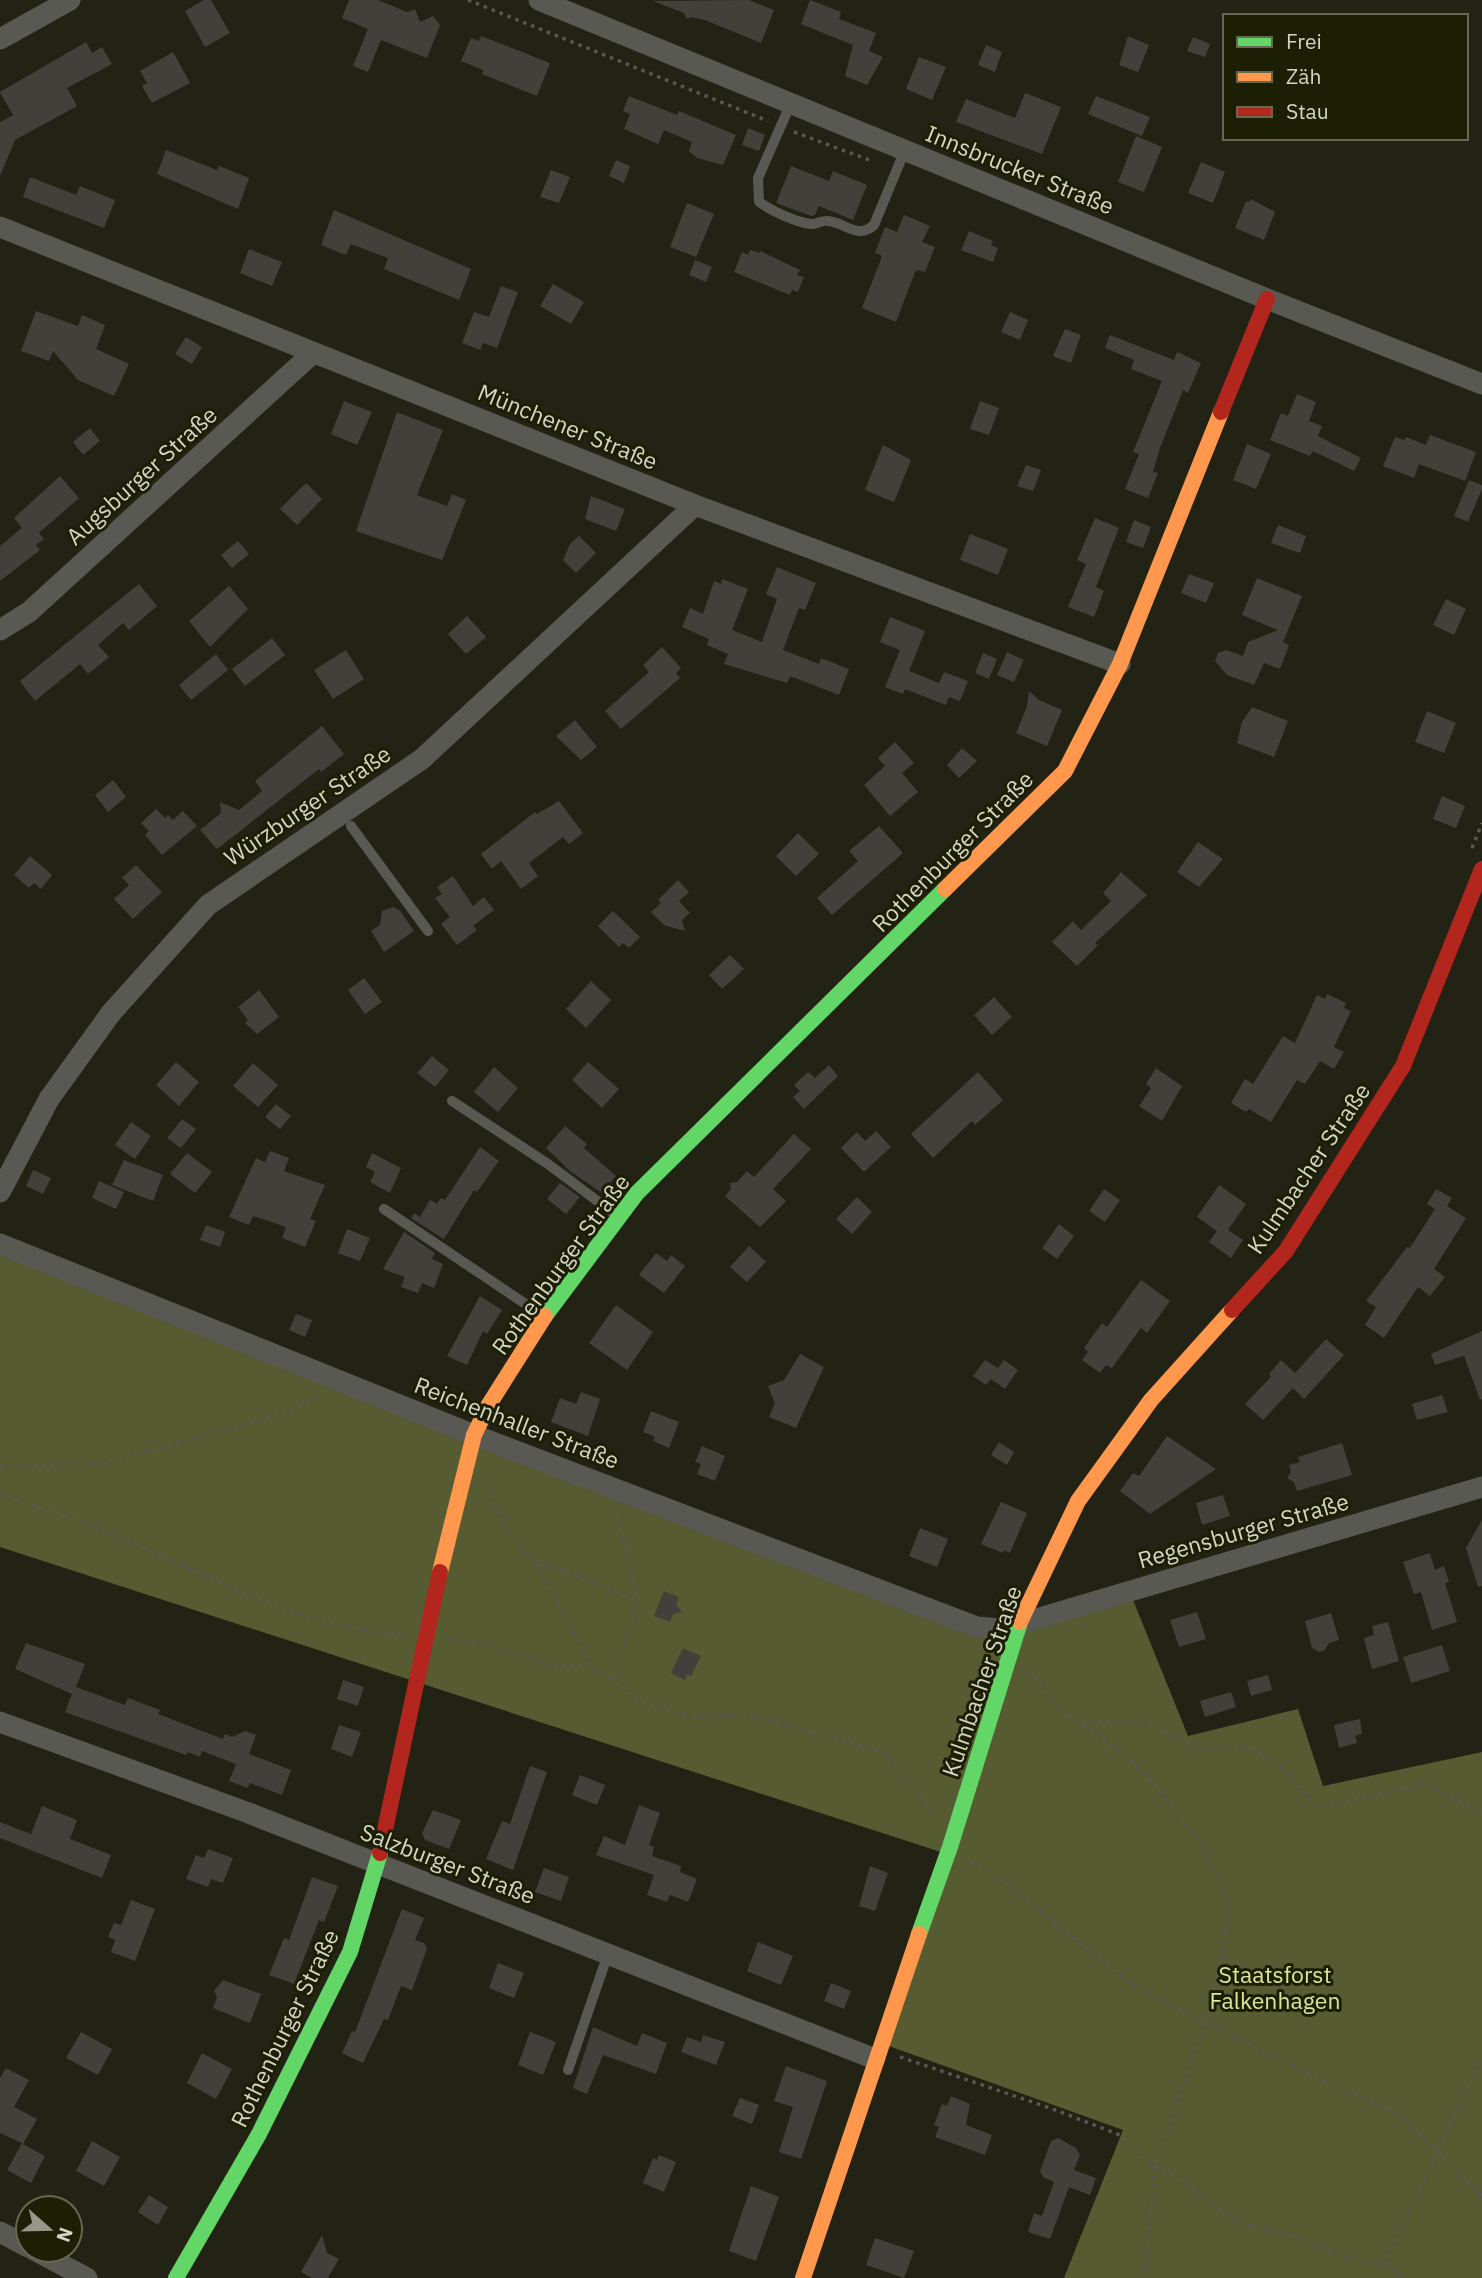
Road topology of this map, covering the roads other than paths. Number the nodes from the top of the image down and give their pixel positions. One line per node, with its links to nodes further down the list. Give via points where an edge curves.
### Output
1 (70, 0): 3 (street)
2 (539, 0): 4 (street, Innsbrucker Straße)
3 (0, 39)
4 (791, 103): 5 (street, Innsbrucker Straße); 5 (lane, via 758,178 760,202 769,209 811,224 827,221 868,231)
5 (905, 150): 7 (street, Innsbrucker Straße)
6 (0, 227): 8 (street, Münchener Straße)
7 (1267, 299): 9 (street, Innsbrucker Straße); 12 (street, Rothenburger Straße)
8 (313, 353): 10 (street, Münchener Straße); 11 (street, Augsburger Straße, via 29,612)
9 (1482, 384)
10 (695, 505): 12 (street, Münchener Straße); 17 (street, Würzburger Straße, via 422,759 208,905 111,1013 49,1100)
11 (0, 630)
12 (1120, 664): 19 (street, Rothenburger Straße, via 1065,771)
13 (351, 826): 15 (lane)
14 (1482, 869): 24 (street, Kulmbacher Straße, via 1403,1066 1286,1251 1151,1400 1077,1501)
15 (428, 931)
16 (452, 1101): 19 (lane)
17 (0, 1192)
18 (384, 1209): 21 (lane)
19 (618, 1216): 21 (street, Rothenburger Straße)
20 (0, 1244): 22 (street, Reichenhaller Straße)
21 (544, 1317): 22 (street, Rothenburger Straße)
22 (474, 1435): 24 (street, Reichenhaller Straße, via 977,1627 1001,1629); 26 (street, Rothenburger Straße, via 425,1635)
23 (1482, 1487): 24 (street, Regensburger Straße)
24 (1019, 1624): 28 (street, Kulmbacher Straße, via 950,1847)
25 (0, 1722): 26 (street, Salzburger Straße)
26 (378, 1863): 27 (street, Salzburger Straße); 32 (street, Rothenburger Straße, via 349,1952 259,2134)
27 (608, 1954): 28 (street, Salzburger Straße); 29 (lane)
28 (876, 2054): 33 (street, Kulmbacher Straße)
29 (568, 2070)
30 (60, 2264): 31 (street)
31 (87, 2278)
32 (176, 2278)
33 (803, 2278)

